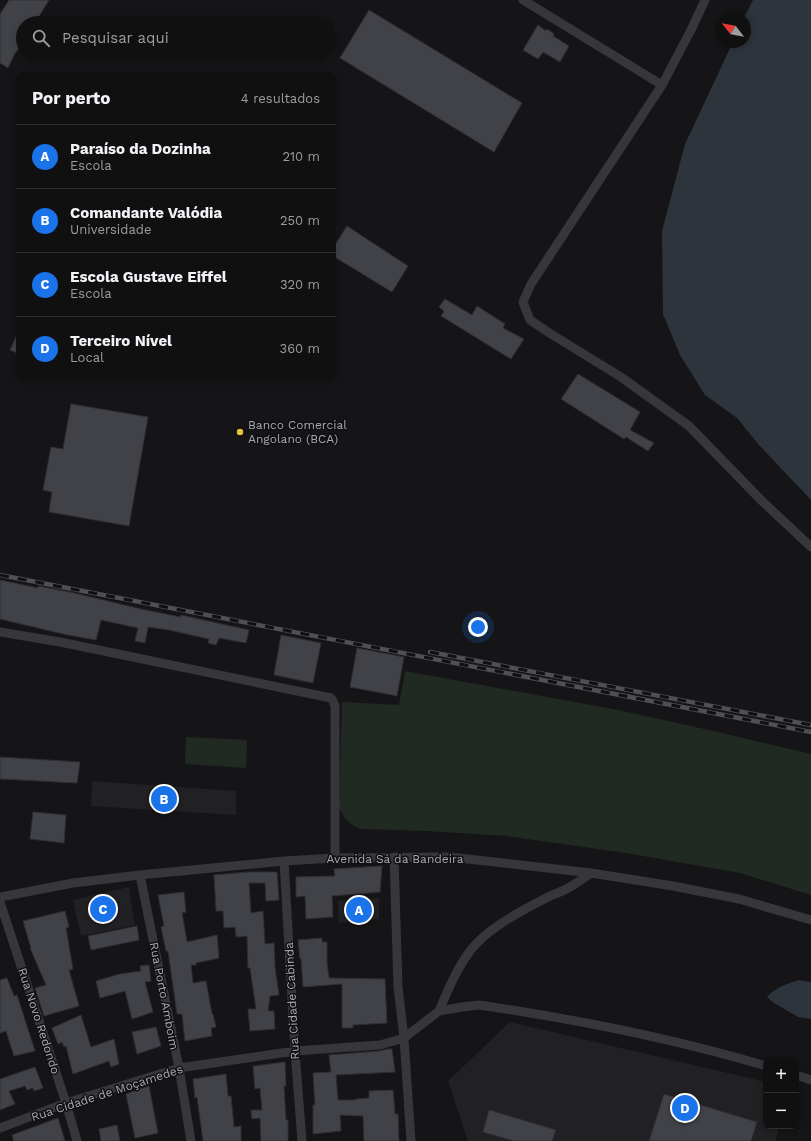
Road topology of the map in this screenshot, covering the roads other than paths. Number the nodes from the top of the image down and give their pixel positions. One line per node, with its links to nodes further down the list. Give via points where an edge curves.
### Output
1 (523, 0): 3 (street)
2 (705, 0): 3 (street)
3 (662, 85): 4 (street, via 530,284 523,302 530,320 621,377 689,426)
4 (811, 547)
5 (0, 632): 7 (street, via 331,698 335,706)
6 (394, 857): 7 (street, Avenida Sá da Bandeira); 9 (street, Avenida Sá da Bandeira, via 450,858); 15 (street, via 398,987)
7 (335, 858): 8 (street, Avenida Sá da Bandeira)
8 (284, 861): 10 (street, Avenida Sá da Bandeira); 16 (street, Rua Cidade Cabinda)
9 (591, 873): 13 (street, Avenida Sá da Bandeira, via 739,899); 14 (street, via 570,887 514,915 490,932 471,950 463,962)
10 (140, 875): 11 (street, Avenida Sá da Bandeira, via 73,883); 18 (street, Rua Porto Amboim)
11 (0, 897)
12 (0, 902): 21 (street, Rua Novo Redondo)
13 (811, 920)
14 (439, 1011): 15 (street); 17 (street, via 479,1005 594,1024 722,1053)
15 (404, 1038): 16 (street, Rua Cidade de Moçamedes, via 380,1045); 26 (street)
16 (295, 1051): 18 (street, Rua Cidade de Moçamedes); 25 (street, Rua Cidade Cabinda)
17 (763, 1065)
18 (179, 1068): 21 (street, Rua Cidade de Moçamedes); 24 (street, Rua Porto Amboim)
19 (799, 1077): 20 (street)
20 (811, 1080)
21 (66, 1103): 22 (street, Rua Cidade de Moçamedes); 23 (street, Rua Novo Redondo)
22 (0, 1128)
23 (77, 1141)
24 (191, 1141)
25 (302, 1141)
26 (411, 1141)

